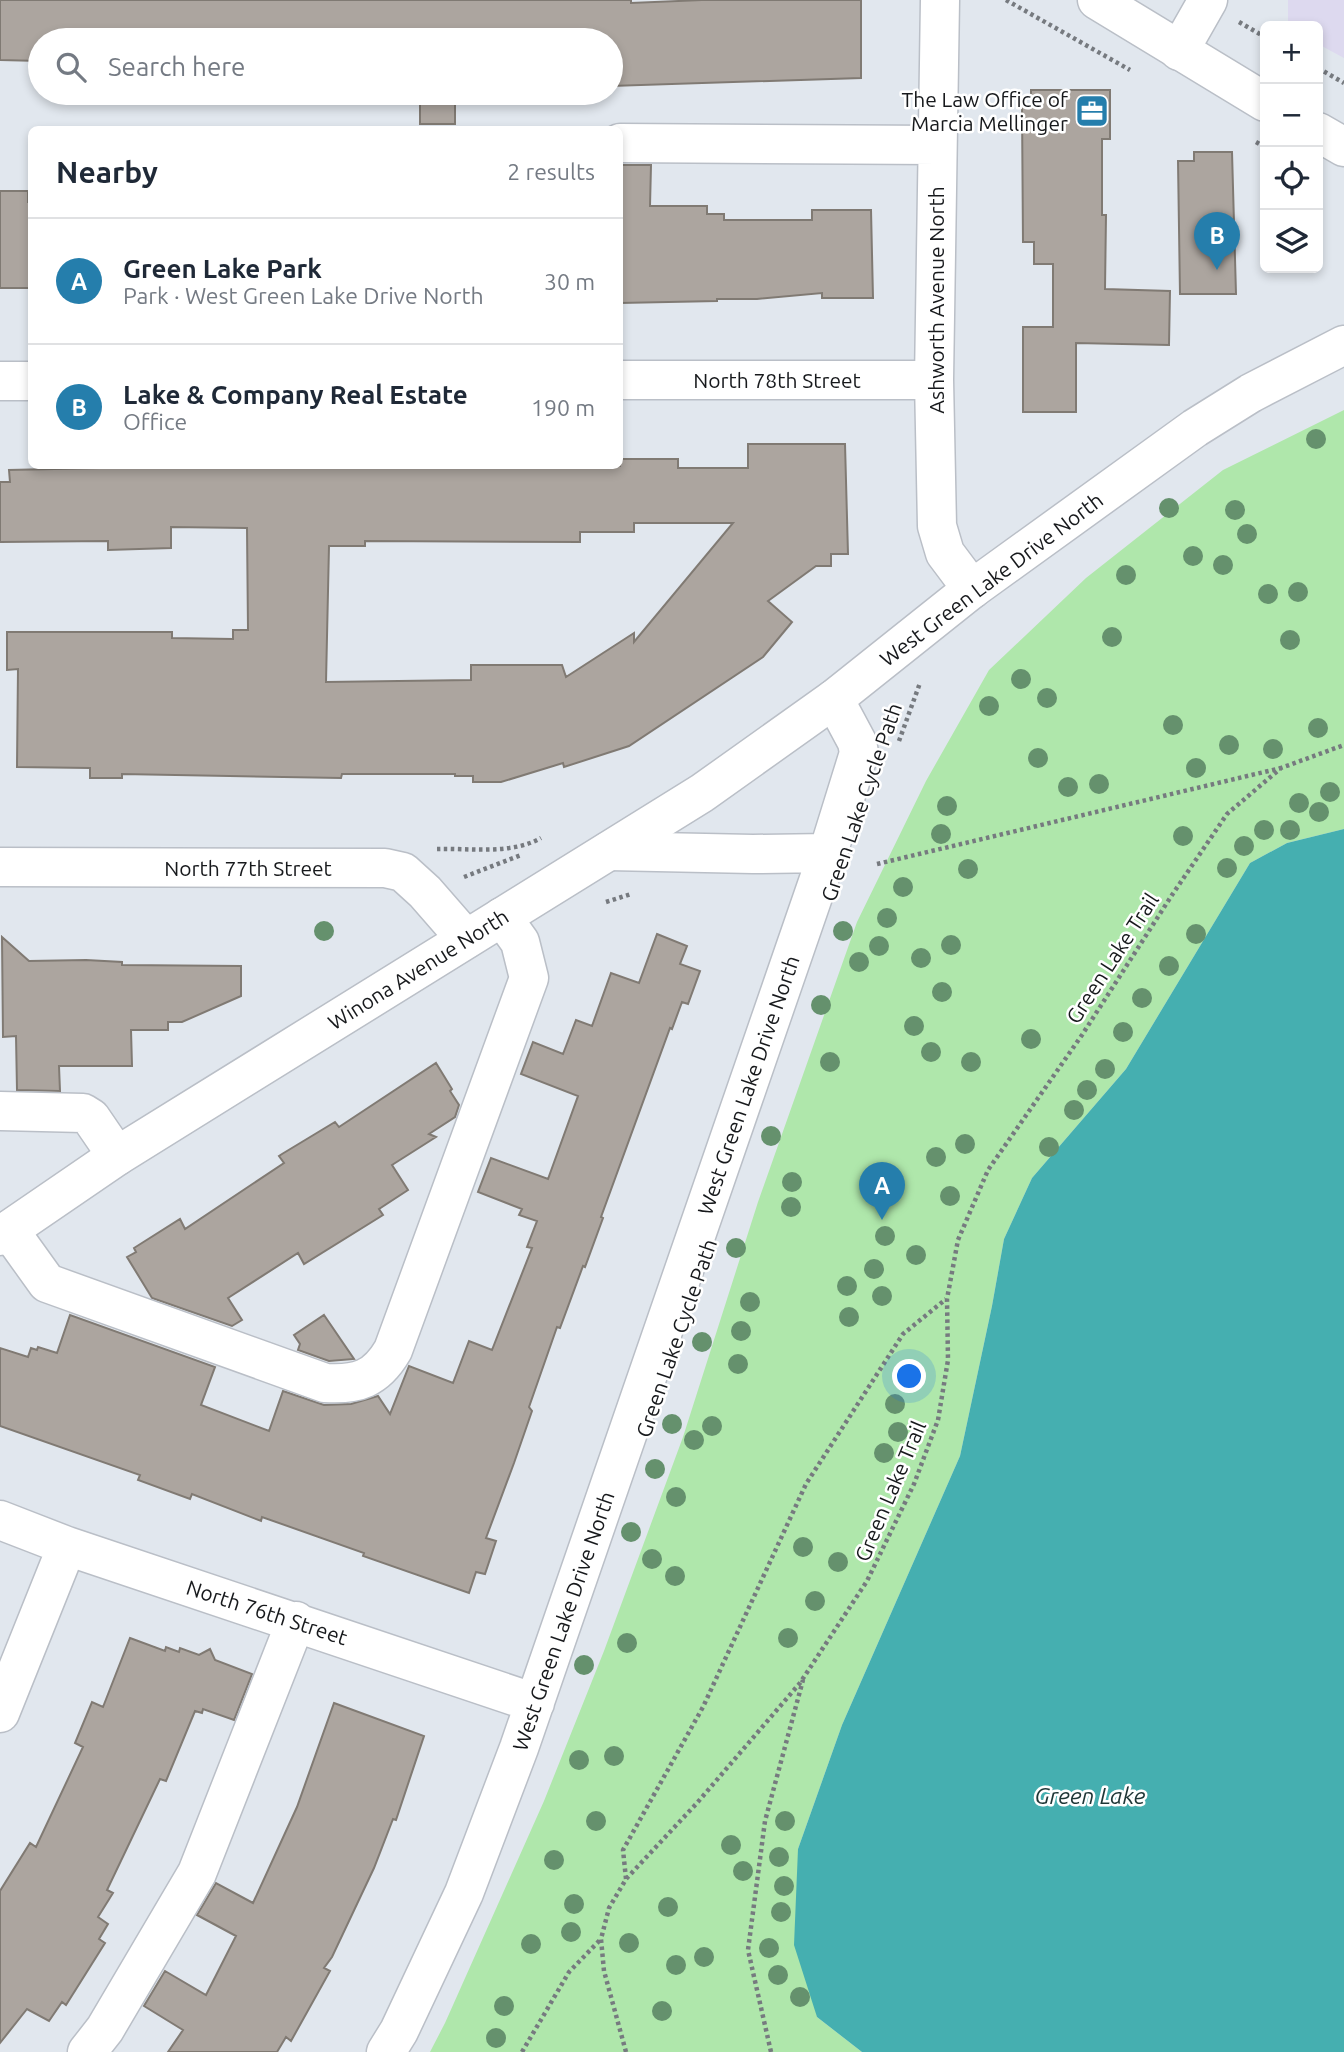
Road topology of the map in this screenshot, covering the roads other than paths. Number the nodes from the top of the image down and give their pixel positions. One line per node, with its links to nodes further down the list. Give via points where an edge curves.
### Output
1 (940, 0): 8 (street, Ashworth Avenue North)
2 (1097, 0): 4 (street)
3 (1208, 0): 4 (street)
4 (1179, 51): 5 (street)
5 (1260, 99)
6 (1323, 135): 9 (street)
7 (623, 143): 8 (street)
8 (937, 145): 12 (street, Ashworth Avenue North)
9 (1344, 147)
10 (1344, 345): 15 (street, West Green Lake Drive North, via 1272,381 1195,428)
11 (623, 380): 12 (street, North 78th Street)
12 (934, 380): 15 (street, Ashworth Avenue North, via 937,526 945,553)
13 (0, 381): 14 (street)
14 (28, 381)
15 (972, 589): 16 (street, West Green Lake Drive North)
16 (834, 699): 17 (street, Winona Avenue North, via 702,793); 18 (street, West Green Lake Drive North, via 859,753)
17 (609, 851): 18 (street); 20 (street, Winona Avenue North)
18 (828, 853): 28 (street, West Green Lake Drive North)
19 (0, 867): 21 (street, North 77th Street, via 385,868 403,872 425,891)
20 (502, 917): 21 (street, Winona Avenue North); 24 (street, via 520,942 529,978 393,1349 383,1367 366,1379 325,1383 47,1283)
21 (466, 939): 23 (street, Winona Avenue North)
22 (0, 1111): 23 (street, via 83,1113)
23 (117, 1156): 24 (street, Winona Avenue North)
24 (5, 1233)
25 (0, 1520): 26 (street, North 76th Street)
26 (67, 1546): 27 (street, North 76th Street); 29 (street)
27 (296, 1622): 28 (street, North 76th Street); 30 (street, via 197,1874)
28 (535, 1703): 31 (street, West Green Lake Drive North, via 464,1894)
29 (0, 1713)
30 (87, 2052)
31 (386, 2052)

